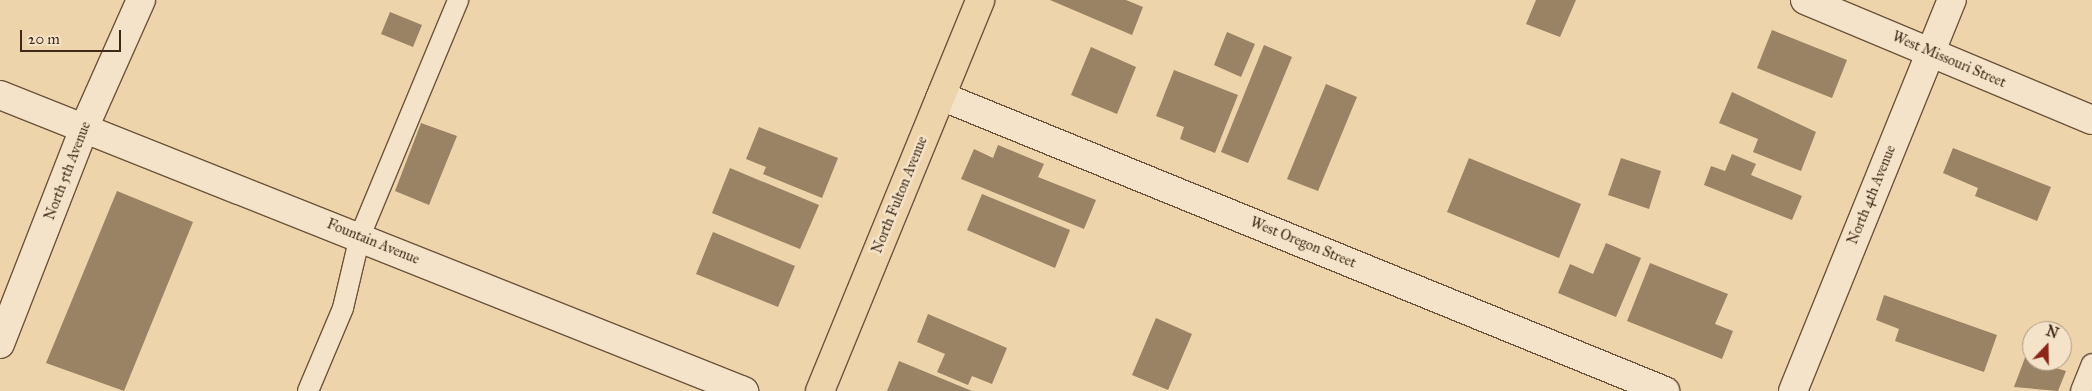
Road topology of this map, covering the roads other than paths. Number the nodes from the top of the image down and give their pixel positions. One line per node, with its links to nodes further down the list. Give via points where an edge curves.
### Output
1 (141, 0): 10 (street, North 5th Avenue)
2 (458, 0): 11 (lane)
3 (980, 0): 8 (main road, North Fulton Avenue)
4 (1805, 0): 6 (street, West Missouri Street)
5 (1952, 0): 6 (street, North 4th Avenue)
6 (1932, 53): 9 (street, West Missouri Street); 18 (street, North 4th Avenue)
7 (0, 95): 10 (street, Fountain Avenue)
8 (940, 96): 16 (main road, North Fulton Avenue); 17 (street, West Oregon Street)
9 (2092, 120)
10 (84, 128): 11 (street, Fountain Avenue); 12 (street, North 5th Avenue)
11 (360, 236): 14 (lane, via 344,308); 15 (street, Fountain Avenue)
12 (0, 344)
13 (2092, 364): 19 (lane)
14 (308, 391)
15 (744, 391)
16 (820, 391)
17 (1665, 391)
18 (1793, 391)
19 (2081, 391)

